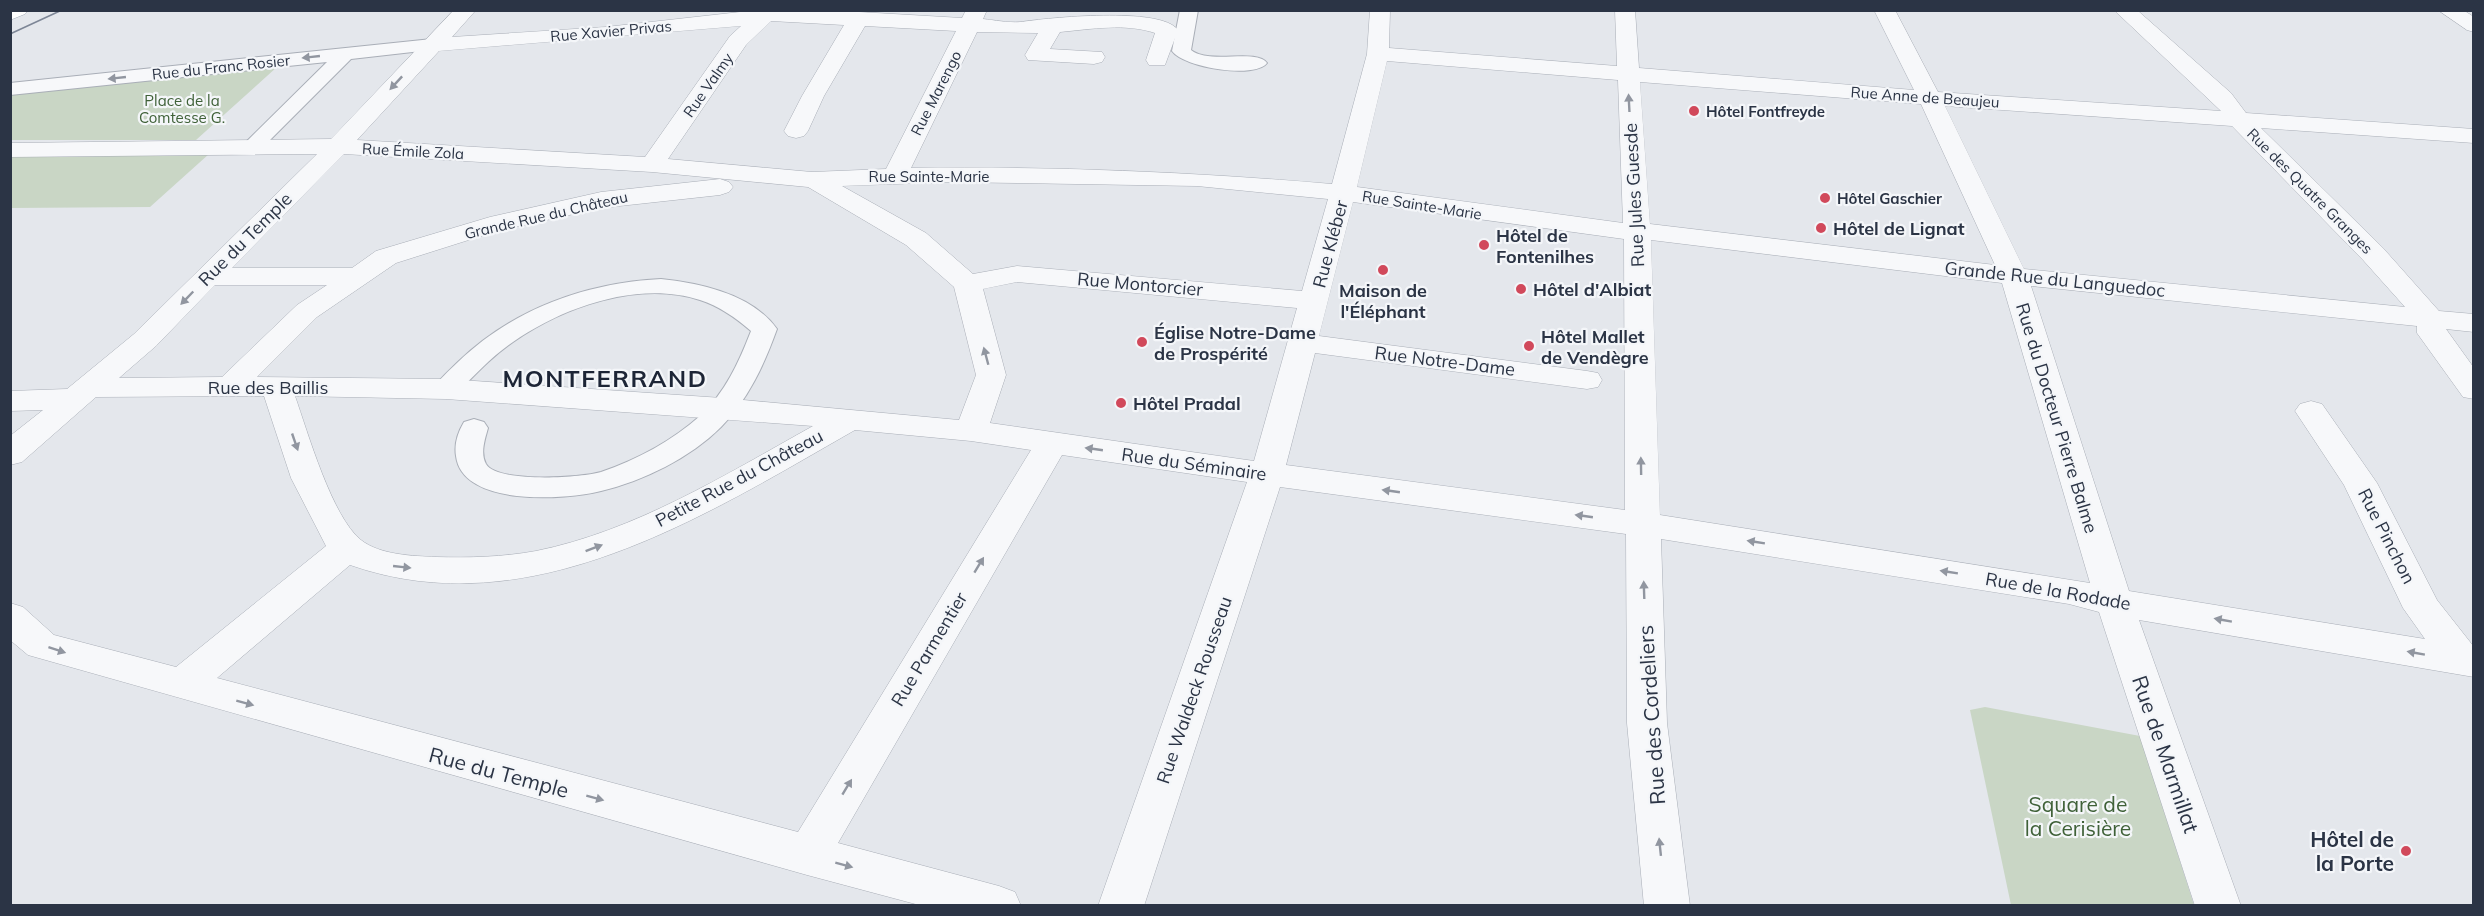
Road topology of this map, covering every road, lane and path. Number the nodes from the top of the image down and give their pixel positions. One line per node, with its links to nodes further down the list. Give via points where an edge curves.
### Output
1 (18, 10): 10 (main road)
2 (465, 10): 15 (street, Rue du Temple)
3 (1189, 10): 20 (lane, via 1181,51 1186,57)
4 (1380, 10): 17 (street, Rue Kléber)
5 (1625, 10): 21 (street, Rue Jules Guesde)
6 (1884, 10): 23 (street, Rue du Docteur Pierre Balme)
7 (2124, 10): 24 (street, Rue des Quatre Granges, via 2223,98)
8 (2448, 10): 13 (street)
9 (768, 13): 11 (street, Rue Xavier Privas); 15 (street, Rue Xavier Privas, via 742,20 606,33); 30 (street, Rue Valmy, via 738,41)
10 (10, 14)
11 (859, 18): 12 (street, Rue Xavier Privas); 25 (street)
12 (974, 18): 14 (street, Rue Xavier Privas, via 1017,27); 31 (street, Rue Marengo)
13 (2474, 26)
14 (1052, 28): 18 (street, via 1036,55); 19 (street, Rue Xavier Privas, via 1115,20 1148,22 1167,30)
15 (432, 45): 16 (lane, Rue du Franc Rosier); 28 (street, Rue du Temple, one-way to 28)
16 (345, 54): 22 (lane, Rue du Franc Rosier, one-way to 22); 27 (lane)
17 (1378, 54): 21 (street, Rue Anne de Beaujeu); 33 (street, Rue Kléber)
18 (1094, 57)
19 (1157, 60)
20 (1257, 63)
21 (1628, 73): 23 (street, Rue Anne de Beaujeu); 34 (street, Rue Jules Guesde, one-way to 21)
22 (10, 89)
23 (1930, 98): 24 (street, Rue Anne de Beaujeu); 36 (street, Rue du Docteur Pierre Balme)
24 (2239, 120): 26 (street, Rue Anne de Beaujeu); 40 (street, Rue des Quatre Granges, via 2373,254)
25 (796, 131)
26 (2474, 136)
27 (253, 146): 28 (street, Rue Émile Zola); 29 (street, Rue Émile Zola)
28 (338, 146): 30 (street, Rue Émile Zola); 37 (street, Rue du Temple)
29 (10, 150)
30 (652, 165): 32 (street, Rue Émile Zola)
31 (895, 175): 32 (street, Rue Sainte-Marie); 33 (street, Rue Sainte-Marie, via 1198,180)
32 (814, 180): 35 (street, Grande Rue du Château, via 601,200 490,225 386,256); 38 (street, via 916,239)
33 (1343, 193): 34 (street, Rue Sainte-Marie, via 1606,230); 39 (street, Rue Kléber)
34 (1637, 230): 36 (street, Grande Rue du Languedoc); 58 (street, Rue Jules Guesde, one-way to 34)
35 (358, 276): 37 (street); 44 (street, Grande Rue du Château, via 307,312)
36 (2014, 276): 40 (street, Grande Rue du Languedoc); 60 (street, Rue du Docteur Pierre Balme)
37 (207, 277): 48 (street, Rue du Temple, one-way to 48, via 146,340)
38 (967, 284): 39 (street, Rue Montorcier, via 1017,274); 54 (street, one-way to 38, via 992,375)
39 (1314, 301): 42 (street, Rue Kléber)
40 (2430, 319): 41 (street, Grande Rue du Languedoc); 47 (street, Rue des Quatre Granges, via 2432,333)
41 (2474, 323)
42 (1303, 343): 43 (street, Rue Notre-Dame); 57 (street, Rue Kléber)
43 (1587, 380)
44 (230, 386): 45 (street, Rue des Baillis); 48 (street, Rue des Baillis)
45 (276, 386): 46 (street, Rue des Baillis); 59 (street, one-way to 59, via 322,511)
46 (446, 389): 50 (street, Rue des Baillis); 50 (lane, via 502,338 577,298 666,286 709,295 744,312 764,329)
47 (2474, 390)
48 (82, 394): 49 (street, Rue des Baillis); 56 (street, Rue du Temple)
49 (10, 401)
50 (734, 409): 52 (street, Rue du Séminaire); 53 (lane, via 648,462 599,483 521,486 484,479 473,467 467,449)
51 (2310, 411): 62 (street, Rue Pinchon, via 2360,483 2422,608)
52 (849, 420): 54 (street, Rue du Séminaire); 59 (street, Petite Rue du Château, one-way to 52, via 391,566 440,571 540,563 588,551 694,507)
53 (474, 428)
54 (971, 431): 55 (street, Rue du Séminaire)
55 (1052, 442): 57 (street, Rue du Séminaire, one-way to 55); 64 (street, Rue Parmentier, one-way to 55)
56 (10, 454)
57 (1267, 474): 58 (street, Rue du Séminaire, one-way to 57); 66 (street, Rue Waldeck Rousseau)
58 (1642, 524): 60 (street, Rue de la Rodade, one-way to 58, via 2069,591); 67 (street, Rue des Cordeliers, one-way to 58, via 1647,723)
59 (347, 548): 63 (street)
60 (2114, 602): 62 (street, Rue de la Rodade, one-way to 60); 68 (street, Rue de Marmillat)
61 (10, 617): 63 (street, Rue du Temple, one-way to 63, via 40,645)
62 (2468, 662)
63 (182, 685): 64 (street, Rue du Temple, one-way to 64)
64 (807, 856): 65 (street, Rue du Temple, one-way to 65)
65 (999, 906)
66 (1121, 906)
67 (1666, 906)
68 (2218, 906)

